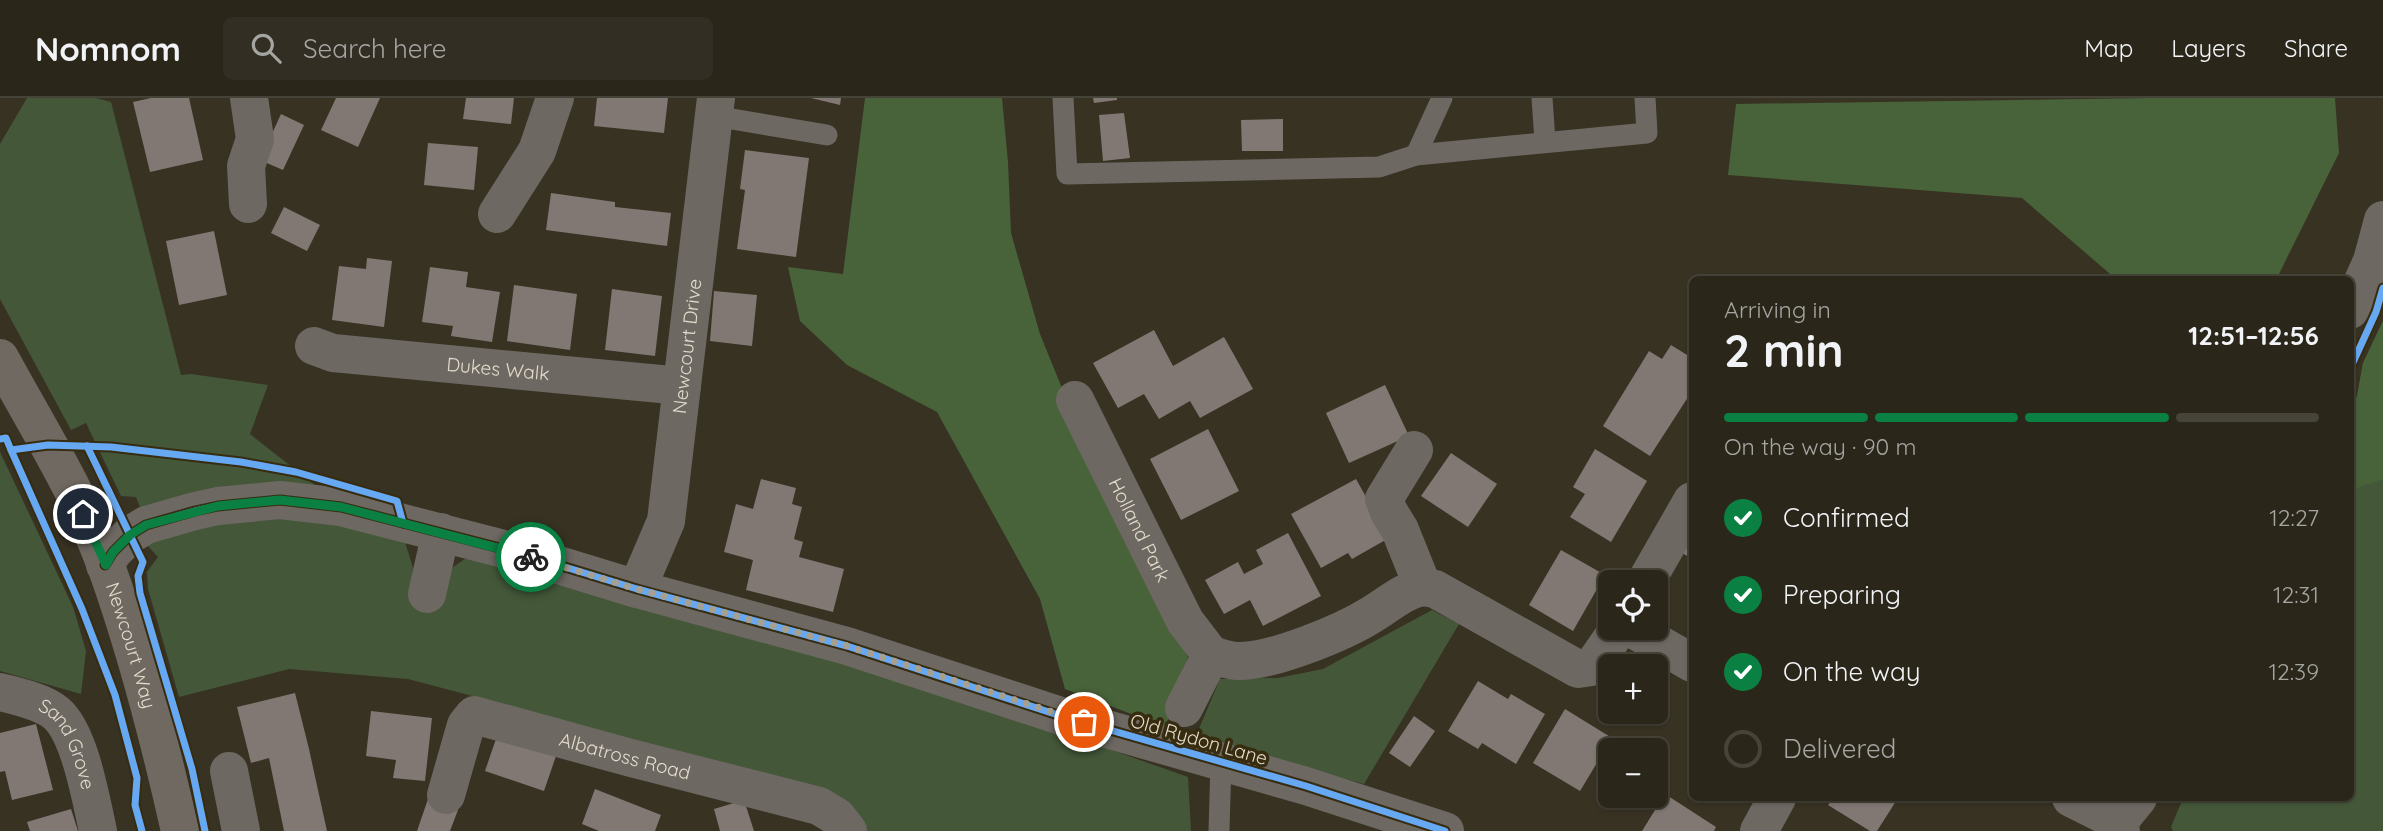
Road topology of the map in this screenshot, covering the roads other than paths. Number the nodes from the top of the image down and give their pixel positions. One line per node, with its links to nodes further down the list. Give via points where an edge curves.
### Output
1 (248, 98): 11 (street, via 255,139 246,166)
2 (555, 98): 12 (street, via 537,151)
3 (1063, 98): 10 (lane, via 1067,174 1379,167)
4 (1442, 98): 10 (lane)
5 (1542, 98): 9 (lane)
6 (1645, 98): 9 (lane, via 1647,133)
7 (715, 107): 8 (lane); 17 (street, Newcourt Drive)
8 (827, 135)
9 (1545, 141): 10 (lane)
10 (1416, 155)
11 (248, 204)
12 (497, 214)
13 (2383, 220): 14 (street)
14 (2354, 301)
15 (314, 346): 17 (street, Dukes Walk, via 333,353)
16 (0, 358): 22 (street, Newcourt Way, via 68,480)
17 (681, 386): 25 (street, Newcourt Drive, via 666,521)
18 (1075, 400): 29 (street, Holland Park, via 1185,621)
19 (1414, 450): 24 (street, via 1384,499)
20 (1689, 506): 23 (street)
21 (440, 532): 22 (street, Old Rydon Lane, via 341,507 280,500 218,506 146,525 130,535); 25 (street, Old Rydon Lane); 26 (street)
22 (106, 565): 39 (street, Newcourt Way, via 160,741)
23 (1652, 570)
24 (1423, 587): 27 (street, via 1435,589 1578,669 1592,667); 29 (street, via 1327,637 1284,652 1236,662)
25 (637, 589): 33 (street, Old Rydon Lane, via 847,646 1061,716)
26 (428, 594)
27 (1611, 640)
28 (1652, 640): 30 (street)
29 (1211, 655): 32 (street)
30 (1689, 661)
31 (0, 692): 38 (street, Sand Grove, via 54,710 63,720 86,779)
32 (1184, 708)
33 (1221, 761): 42 (lane); 43 (street, Old Rydon Lane)
34 (229, 771): 40 (street)
35 (446, 795): 41 (street, Albatross Road, via 466,726 474,715 819,806 838,817)
36 (2077, 801): 37 (street, via 2105,815)
37 (2125, 818)
38 (98, 831)
39 (180, 831)
40 (242, 831)
41 (848, 831)
42 (1219, 831)
43 (1445, 831)

